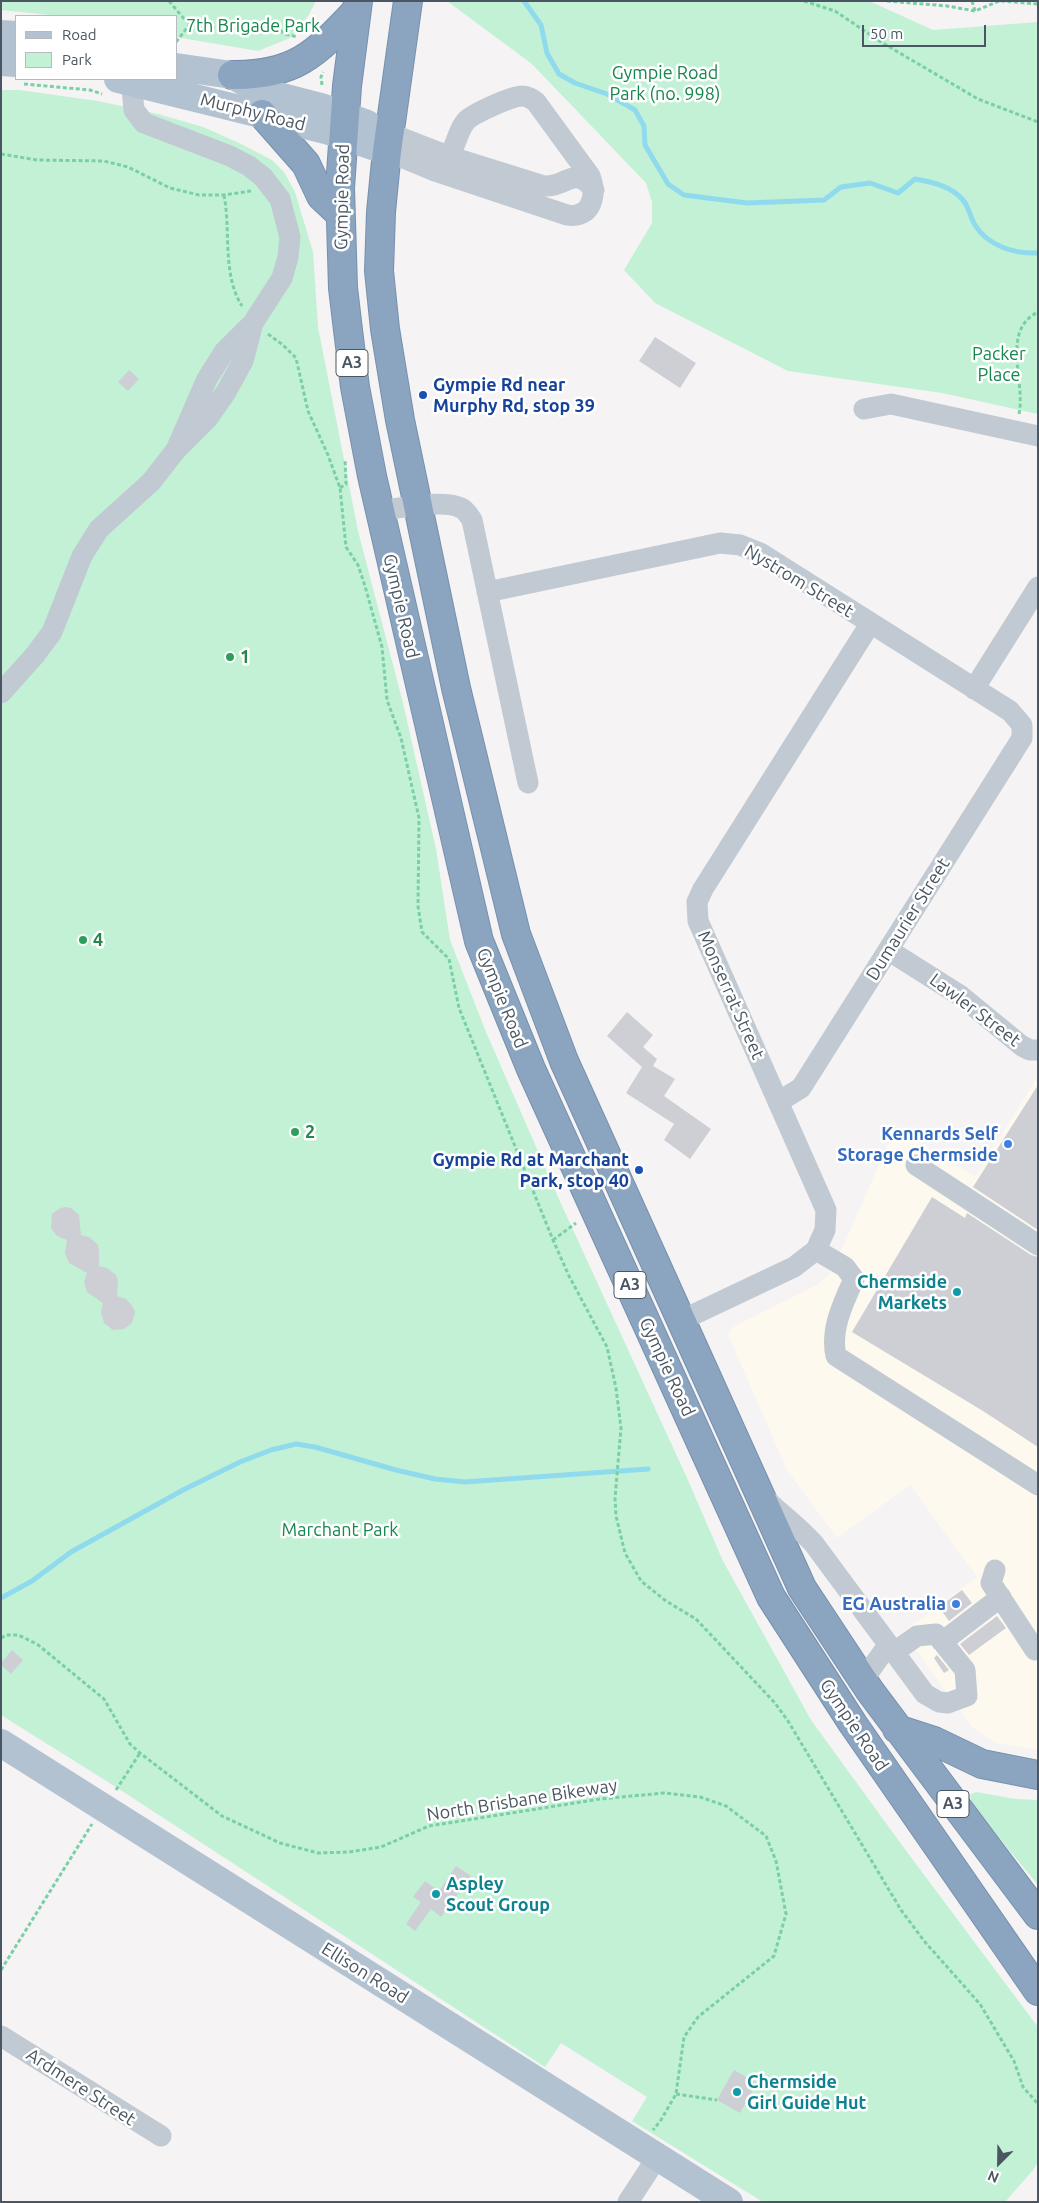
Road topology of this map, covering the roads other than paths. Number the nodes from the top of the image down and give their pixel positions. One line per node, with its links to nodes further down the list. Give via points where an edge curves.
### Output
1 (408, 1): 10 (highway, Gympie Road / A3)
2 (357, 6): 6 (highway, via 322,47 296,63 269,73); 9 (highway, Gympie Road / A3)
3 (1, 34): 4 (main road)
4 (15, 35)
5 (178, 67): 6 (main road, Murphy Road)
6 (232, 74): 9 (main road, Murphy Road, via 263,92)
7 (121, 84): 8 (main road, Murphy Road); 22 (street, via 144,123 250,166 263,177 280,199 290,237 288,257 282,278 253,323 224,352 207,379 176,450 151,482 99,529 82,556 52,632)
8 (262, 114): 9 (main road, Murphy Road); 13 (highway, via 306,164 321,196)
9 (344, 125): 10 (main road, Murphy Road); 13 (highway, Gympie Road / A3)
10 (388, 142): 11 (street); 12 (street, via 435,171 567,215 578,216 587,210); 16 (highway, Gympie Road / A3, via 381,212 381,290 390,366)
11 (448, 156): 12 (street, via 544,186 554,186 576,177); 12 (street, via 466,121 514,97 527,96 536,102 587,171)
12 (594, 190)
13 (340, 213): 17 (highway, Gympie Road / A3, via 348,330 364,438)
14 (864, 409): 15 (street, via 891,404)
15 (1038, 436)
16 (418, 506): 17 (street); 19 (street, via 462,508 472,520); 31 (highway, Gympie Road / A3, via 456,688 516,934 564,1061)
17 (380, 510): 44 (highway, Gympie Road / A3, via 479,941 531,1069 772,1597 848,1716)
18 (1038, 587): 21 (street)
19 (487, 592): 20 (street, Nystrom Street, via 720,543 740,545 760,554); 24 (street)
20 (870, 624): 21 (street, Nystrom Street); 27 (street, Monserrat Street, via 697,902 698,921)
21 (974, 689): 23 (street, Nystrom Street, via 1010,711)
22 (1, 693)
23 (1022, 725): 25 (street, Dumaurier Street, via 1022,738)
24 (528, 783)
25 (888, 950): 26 (street, Lawler Street, via 961,996 1022,1046); 27 (street, Dumaurier Street, via 801,1088)
26 (1038, 1050)
27 (778, 1102): 30 (street, Monserrat Street, via 826,1210 825,1230)
28 (916, 1165): 29 (street)
29 (1038, 1245)
30 (816, 1250): 31 (street, via 794,1267); 32 (street, via 845,1267 854,1280 835,1330 836,1356)
31 (682, 1320): 33 (highway, Gympie Road / A3)
32 (1038, 1485)
33 (759, 1493): 37 (street, via 814,1544); 39 (highway, Gympie Road / A3, via 802,1588)
34 (995, 1570): 35 (street, via 991,1583)
35 (1001, 1597): 36 (street); 38 (street)
36 (942, 1642): 37 (street, via 936,1634 917,1636); 37 (street, via 965,1670 967,1696 948,1704 924,1694)
37 (892, 1650): 39 (street, via 883,1652)
38 (1035, 1650)
39 (861, 1678): 40 (highway, Gympie Road / A3)
40 (897, 1729): 42 (highway, via 987,1766); 43 (highway, Gympie Road / A3)
41 (1, 1743): 47 (main road, Ellison Road)
42 (1038, 1774)
43 (1038, 1915)
44 (1038, 1990)
45 (1, 2036): 46 (street, Ardmere Street)
46 (161, 2136)
47 (654, 2146): 48 (street); 49 (main road, Ellison Road)
48 (628, 2202)
49 (729, 2202)

